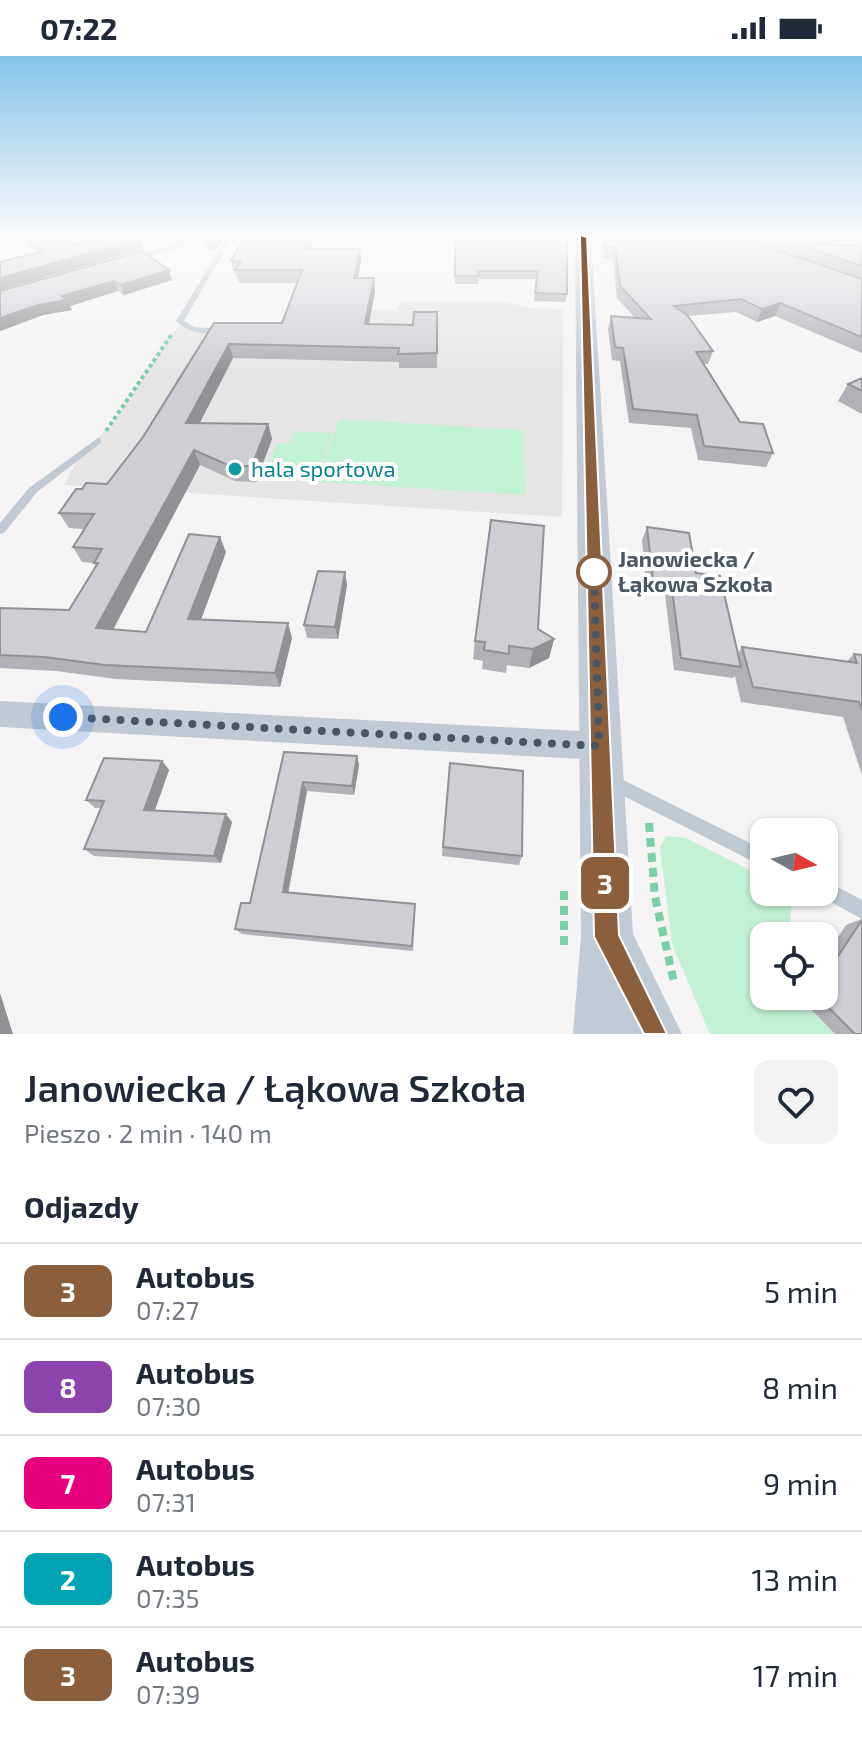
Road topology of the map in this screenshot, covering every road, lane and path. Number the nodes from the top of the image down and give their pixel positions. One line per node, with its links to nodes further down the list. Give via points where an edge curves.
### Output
1 (201, 283): 3 (lane, via 182,312)
2 (584, 283): 8 (street)
3 (182, 324): 4 (lane, via 196,330); 5 (path)
4 (234, 331)
5 (98, 441): 6 (lane, via 33,490)
6 (0, 530)
7 (0, 714): 8 (street)
8 (600, 762): 9 (lane); 14 (street)
9 (647, 799): 10 (lane); 15 (path)
10 (750, 852)
11 (564, 883): 14 (path)
12 (838, 897): 13 (lane)
13 (862, 910)
14 (585, 948): 15 (street); 16 (street)
15 (665, 1012)
16 (601, 1034)

